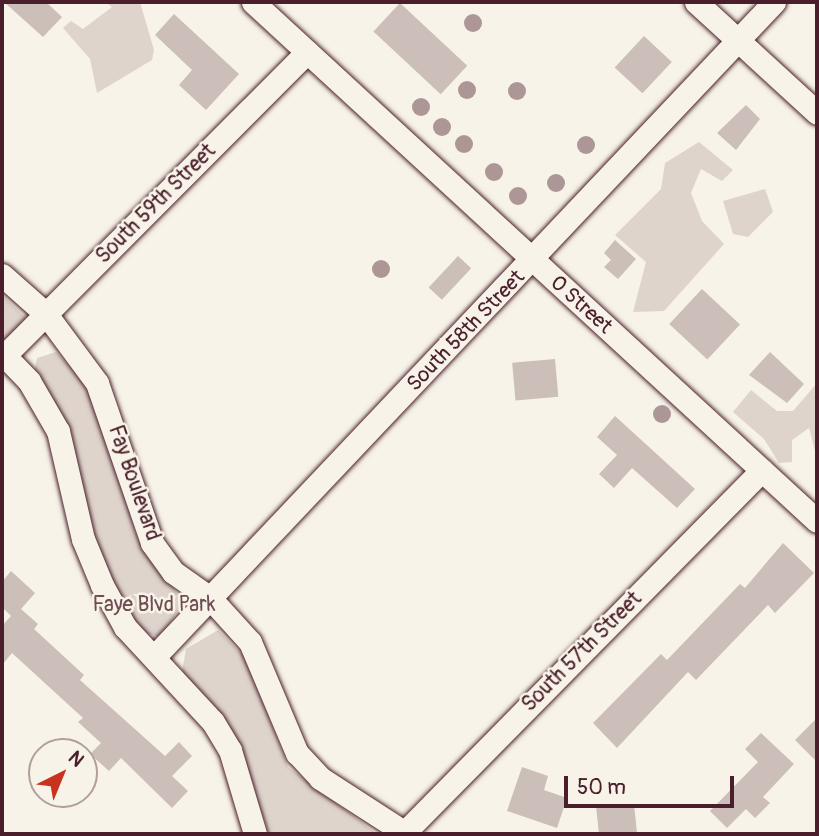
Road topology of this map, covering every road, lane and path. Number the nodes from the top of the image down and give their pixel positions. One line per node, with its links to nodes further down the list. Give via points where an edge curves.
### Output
1 (253, 2): 5 (street, O Street)
2 (696, 2): 4 (street)
3 (774, 2): 4 (street, South 58th Street)
4 (738, 41): 6 (street); 7 (street, South 58th Street)
5 (306, 52): 7 (street, O Street); 9 (street, South 59th Street)
6 (817, 113)
7 (533, 260): 11 (street, O Street); 13 (street, South 58th Street)
8 (2, 275): 9 (street, Fay Boulevard)
9 (46, 314): 10 (street, South 59th Street); 13 (street, Fay Boulevard, via 97,383 152,543 173,572)
10 (3, 354): 14 (street, via 58,431 83,539 102,585 125,627)
11 (762, 470): 12 (street, O Street); 16 (street, South 57th Street)
12 (817, 521)
13 (211, 598): 14 (street, South 58th Street); 16 (street, Fay Boulevard, via 250,642 297,752 320,778)
14 (154, 657): 15 (street, via 200,704 230,750)
15 (255, 834)
16 (405, 834)

